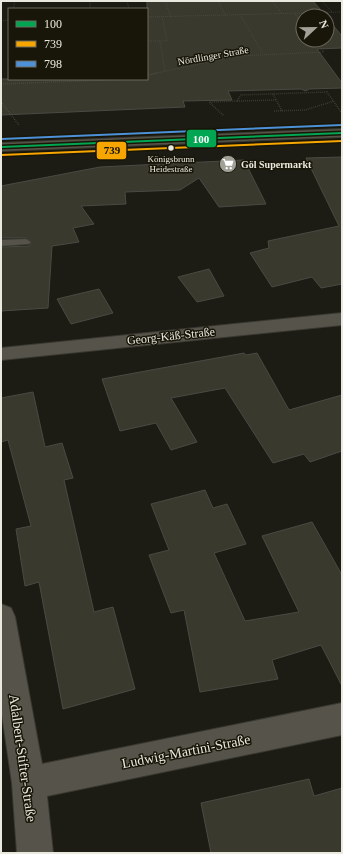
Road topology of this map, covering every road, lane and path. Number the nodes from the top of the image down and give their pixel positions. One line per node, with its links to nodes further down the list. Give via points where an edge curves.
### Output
1 (166, 1): 10 (path)
2 (218, 1): 7 (path)
3 (272, 1): 4 (path)
4 (282, 14): 5 (path); 8 (path)
5 (295, 14)
6 (162, 16): 9 (path); 10 (path); 12 (path, Nördlinger Straße, via 167,41)
7 (226, 16): 8 (path); 10 (path)
8 (241, 16): 14 (path, Nördlinger Straße)
9 (148, 17)
10 (171, 17)
11 (148, 41): 12 (path)
12 (160, 41): 15 (path, Nördlinger Straße)
13 (321, 48): 14 (path, Nördlinger Straße, via 324,52)
14 (263, 54): 15 (path, Nördlinger Straße, via 237,56)
15 (165, 71): 16 (path, Nördlinger Straße)
16 (148, 75)
17 (106, 80): 18 (path)
18 (73, 82): 19 (path)
19 (1, 84)
20 (273, 94): 21 (path); 22 (path, via 241,95); 23 (path, via 327,92)
21 (276, 100): 22 (path); 25 (path)
22 (237, 101): 28 (path, via 210,102)
23 (334, 101): 25 (path, via 305,110); 27 (path)
24 (1, 102): 29 (path)
25 (282, 111): 26 (path)
26 (274, 112)
27 (342, 114)
28 (223, 115)
29 (21, 127)
30 (342, 133): 31 (street)
31 (1, 147)
32 (26, 242): 33 (lane)
33 (1, 243)
34 (342, 319): 35 (street, Georg-Käß-Straße)
35 (1, 354)
36 (1, 617): 38 (street, Adalbert-Stifter-Straße)
37 (342, 719): 38 (street, Ludwig-Martini-Straße)
38 (29, 783): 39 (street, Adalbert-Stifter-Straße)
39 (35, 853)

